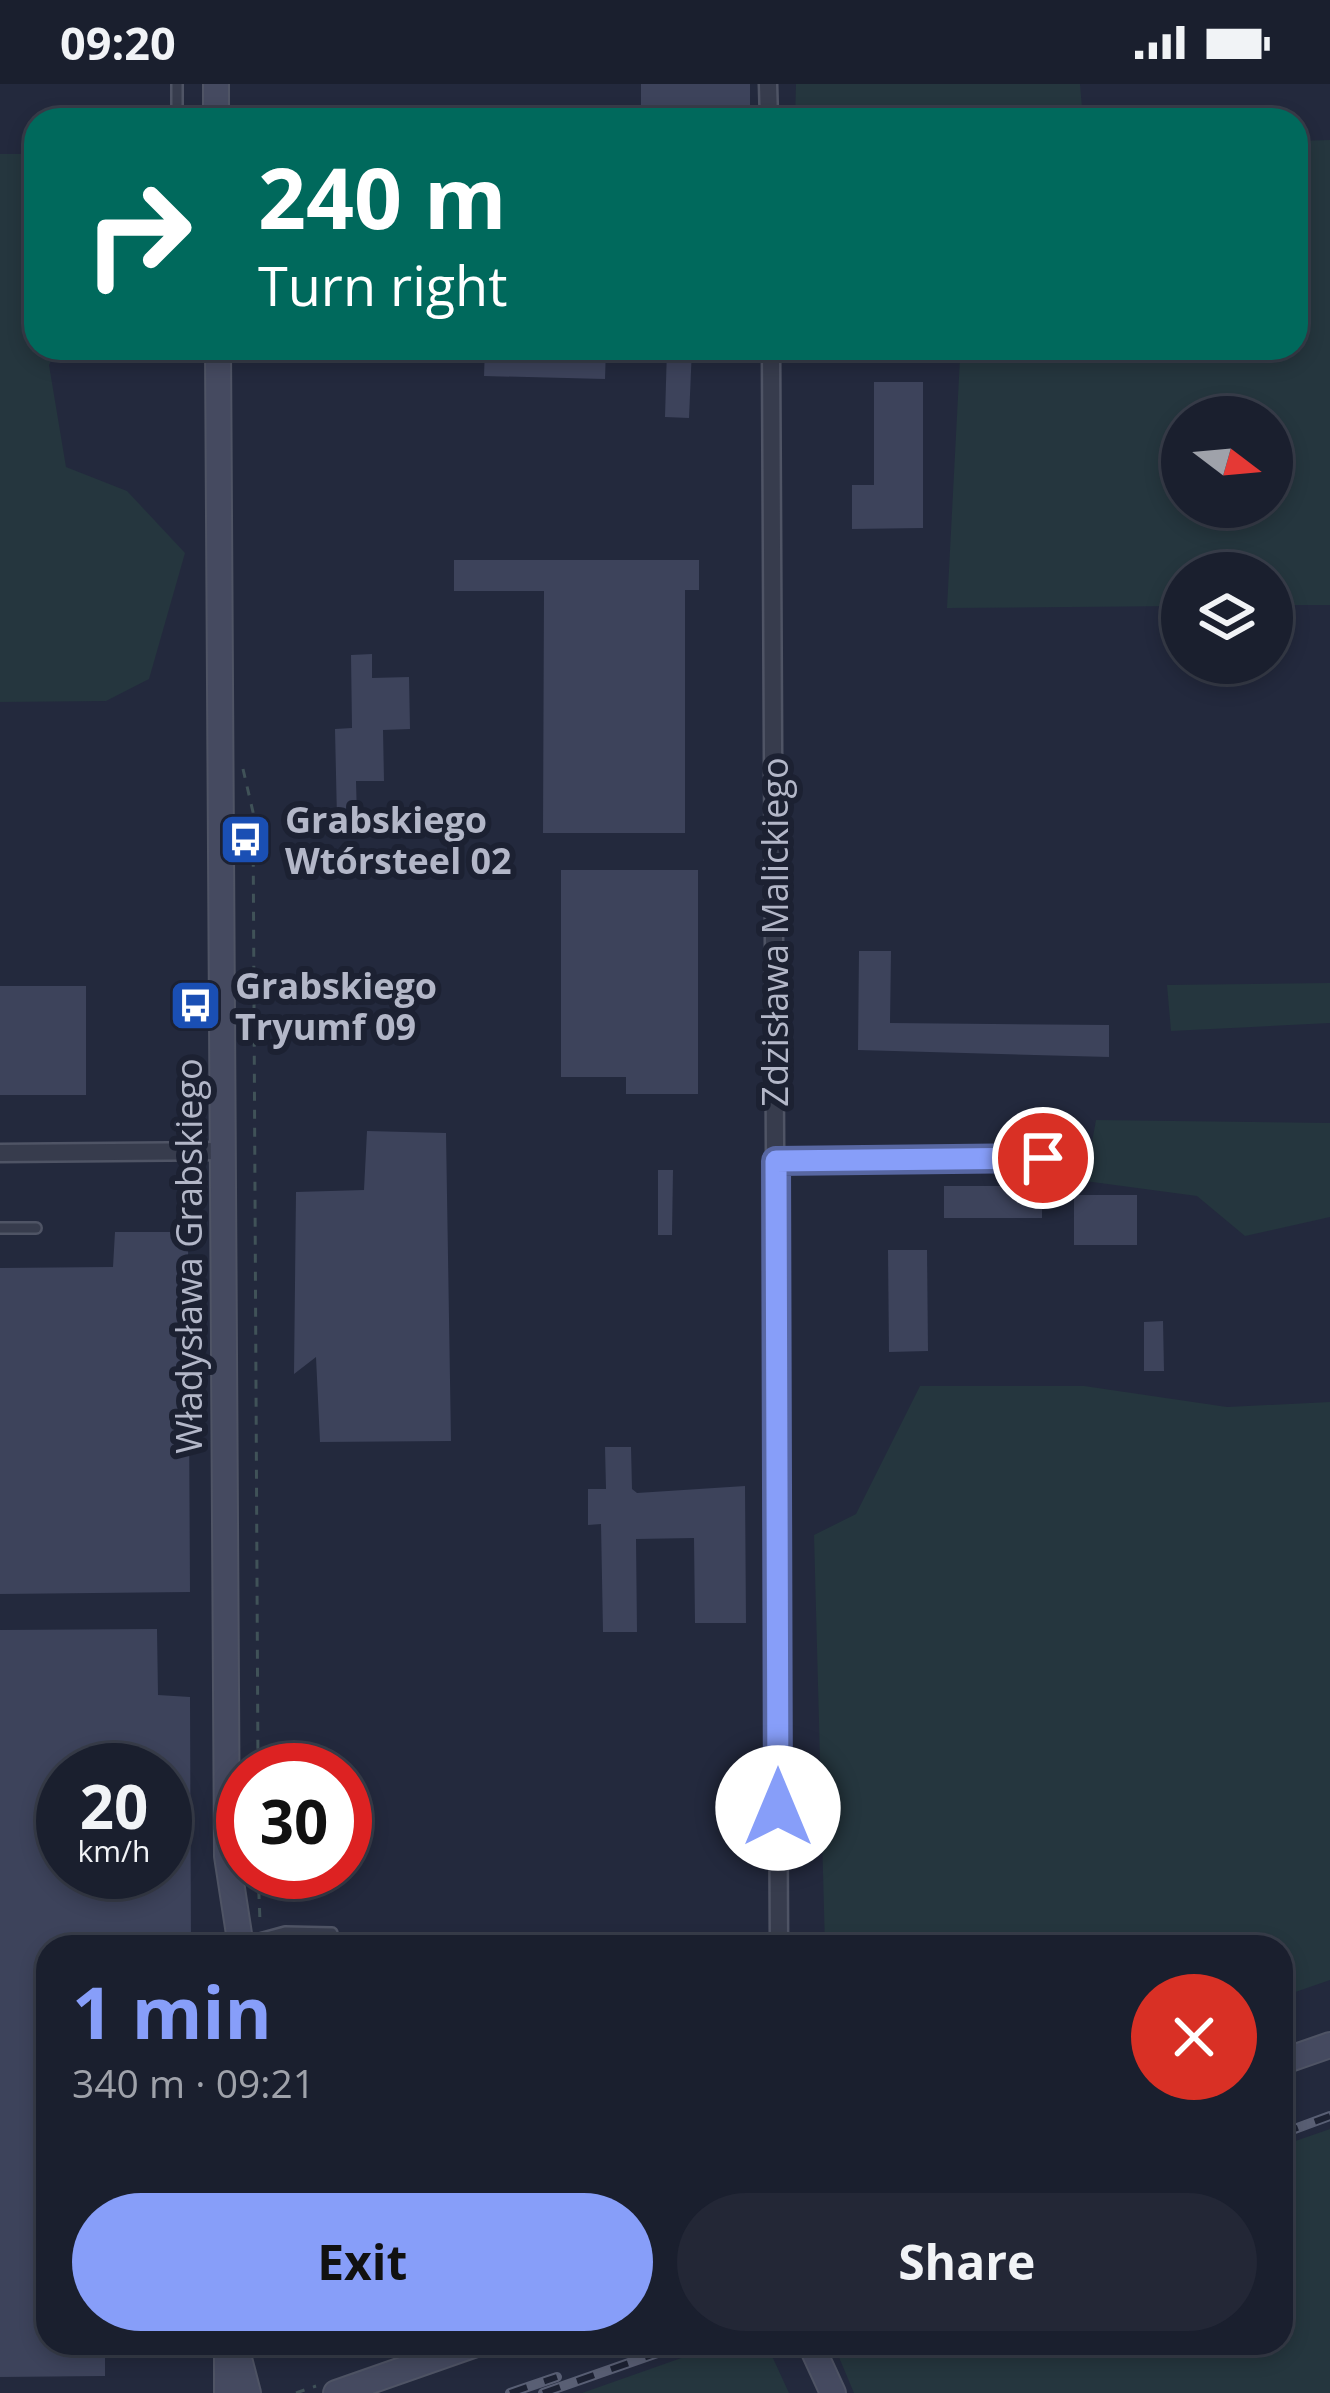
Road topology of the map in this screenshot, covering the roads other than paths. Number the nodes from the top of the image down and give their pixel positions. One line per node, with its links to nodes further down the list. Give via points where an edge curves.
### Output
1 (218, 360): 3 (street, Władysława Grabskiego)
2 (770, 360): 6 (street, Zdzisława Malickiego)
3 (224, 1151): 4 (street); 10 (street, Władysława Grabskiego, via 227,1856)
4 (0, 1153)
5 (1059, 1158): 6 (lane)
6 (776, 1161): 12 (street, Zdzisława Malickiego)
7 (0, 1228): 8 (lane)
8 (36, 1228)
9 (332, 1933): 11 (lane)
10 (245, 1935)
11 (274, 1935)
12 (779, 1935)
13 (1330, 2045): 14 (street)
14 (1293, 2058)
15 (230, 2355): 19 (street)
16 (235, 2355): 20 (street)
17 (445, 2355): 21 (street)
18 (816, 2355): 22 (street)
19 (226, 2393)
20 (248, 2393)
21 (336, 2393)
22 (833, 2393)

